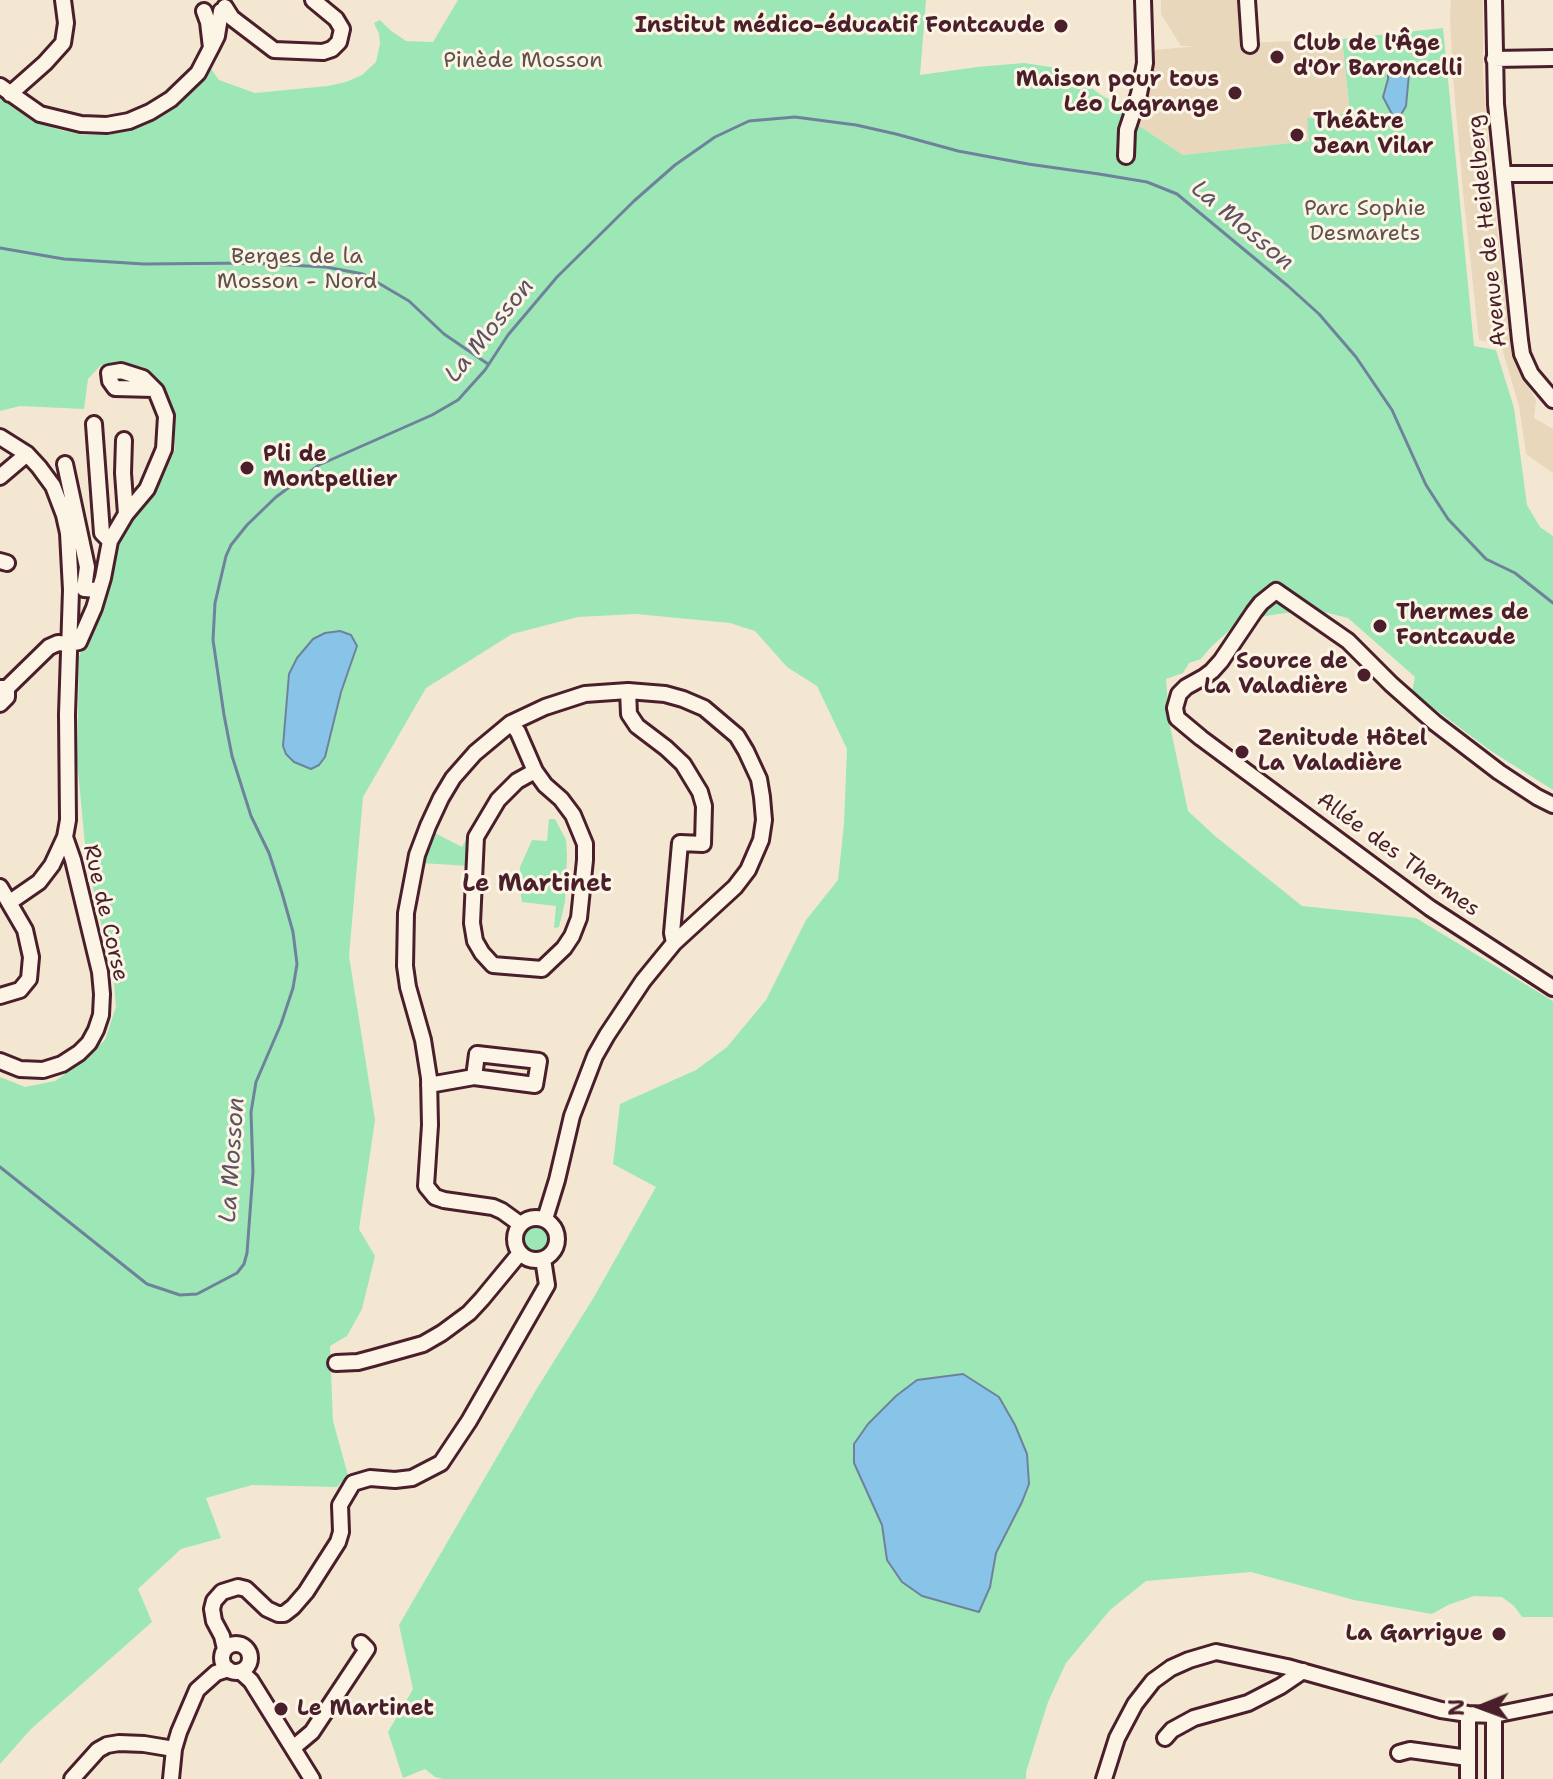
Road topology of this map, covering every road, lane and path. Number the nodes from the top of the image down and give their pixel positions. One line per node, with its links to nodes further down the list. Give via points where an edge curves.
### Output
1 (63, 0): 13 (street, via 63,43 45,63)
2 (313, 0): 8 (street, via 342,29 332,49 274,50)
3 (1143, 0): 14 (street, via 1145,63 1127,130)
4 (1247, 0): 10 (street)
5 (1494, 0): 12 (street, Avenue de Heidelberg)
6 (201, 5): 7 (street, via 213,13); 9 (street)
7 (224, 6): 8 (street); 9 (street)
8 (241, 25): 9 (street)
9 (214, 42): 13 (street, via 198,73 171,99 129,121 107,125 60,120 40,114)
10 (1250, 45)
11 (1553, 58): 12 (street)
12 (1494, 59): 15 (street, Avenue de Heidelberg)
13 (5, 90)
14 (1126, 156)
15 (1504, 174): 16 (street); 18 (street, Avenue de Heidelberg, via 1522,354)
16 (1553, 174)
17 (154, 389): 25 (street, via 166,416 164,449 147,489)
18 (1553, 400)
19 (94, 424): 26 (street, via 102,533)
20 (0, 437): 22 (street, Rue de Corse)
21 (124, 440): 25 (street)
22 (27, 454): 24 (street); 28 (street, Rue de Corse, via 53,486 68,533)
23 (65, 464): 27 (street, via 87,567 84,589)
24 (0, 477)
25 (126, 514): 26 (street)
26 (110, 541): 27 (street)
27 (98, 590): 28 (street, via 79,642)
28 (68, 644): 29 (street, via 49,647); 35 (street, Rue de Corse)
29 (4, 688): 31 (street, via 7,697)
30 (628, 691): 32 (street, via 585,694); 38 (street, via 629,714 637,726 683,764 703,799 703,844 680,843); 38 (street, via 665,694 704,708 737,736 760,785 764,820 748,870)
31 (0, 704)
32 (511, 723): 33 (street); 43 (street, via 453,778 428,826 412,876 405,966)
33 (535, 771): 33 (street, via 573,815 585,844 581,905 564,948 542,969 493,965 475,941 472,923 476,837 498,800)
34 (1553, 805): 39 (street, Allée des Thermes, via 1435,723 1348,641 1276,591 1261,603 1212,671 1179,694 1175,708 1177,718 1430,908)
35 (65, 837): 37 (street, via 39,882); 41 (street, Rue de Corse, via 100,972 101,1015 89,1043 62,1064 20,1069)
36 (0, 887): 37 (street)
37 (10, 902): 40 (street, via 25,930 29,979 20,990)
38 (674, 943): 44 (street, via 595,1056 572,1116)
39 (1553, 988)
40 (0, 996)
41 (0, 1061)
42 (474, 1077): 43 (street)
43 (429, 1085): 45 (street, via 426,1186 444,1200 493,1207)
44 (545, 1219): 45 (street); 47 (street, via 557,1236 554,1250)
45 (520, 1224): 46 (street, via 515,1235)
46 (520, 1253): 47 (street); 48 (street, via 469,1313 442,1333 423,1344)
47 (543, 1259): 50 (street, via 547,1285 441,1463 412,1478 353,1483 340,1505 338,1542 306,1592 284,1614 267,1609 246,1589 228,1589 217,1596 214,1621)
48 (336, 1363)
49 (361, 1643): 56 (street, via 367,1649 312,1732)
50 (231, 1661): 56 (street); 57 (street, via 197,1690)
51 (1303, 1671): 53 (street); 55 (street, via 1248,1703 1194,1718); 63 (street, via 1216,1652 1171,1668 1135,1704)
52 (1553, 1703): 54 (street)
53 (1468, 1714): 54 (street); 59 (street)
54 (1494, 1715): 65 (street)
55 (1165, 1738)
56 (293, 1748): 62 (street)
57 (174, 1749): 60 (street, via 107,1745); 61 (street)
58 (1399, 1753): 59 (street)
59 (1468, 1758): 64 (street)
60 (72, 1779)
61 (171, 1779)
62 (312, 1779)
63 (1104, 1779)
64 (1468, 1779)
65 (1494, 1779)

